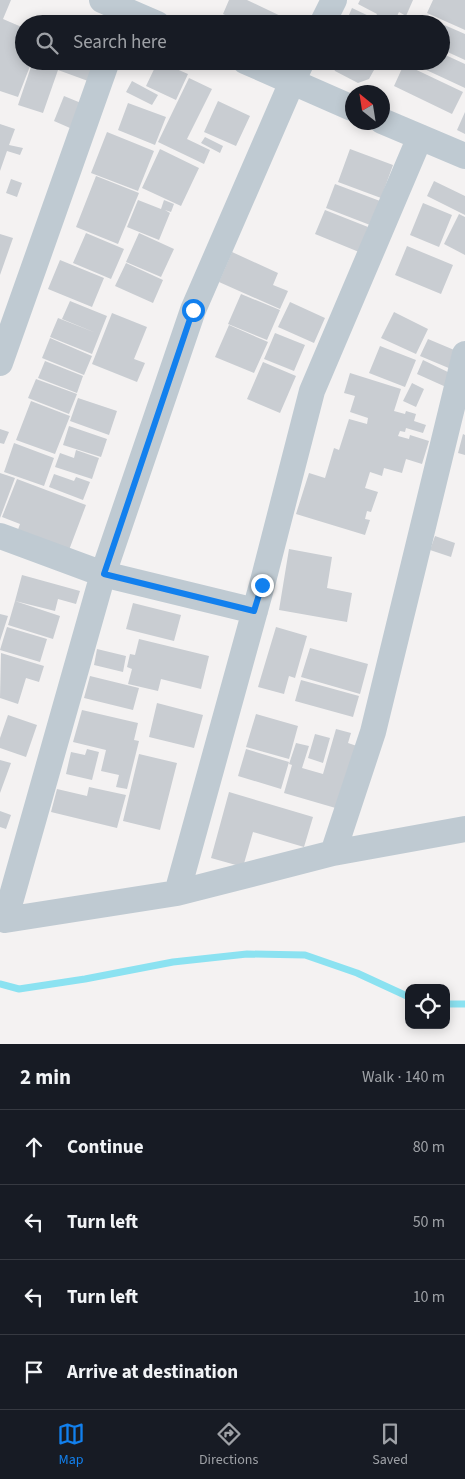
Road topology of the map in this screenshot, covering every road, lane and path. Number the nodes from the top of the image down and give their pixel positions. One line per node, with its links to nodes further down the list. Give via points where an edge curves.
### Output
1 (102, 0): 3 (street)
2 (334, 0): 4 (street)
3 (121, 15)
4 (326, 15)
5 (105, 70): 12 (street)
6 (297, 71): 7 (street); 14 (street, via 193,310)
7 (345, 103)
8 (390, 124): 9 (street)
9 (420, 137): 10 (street); 15 (street, via 312,391)
10 (465, 156)
11 (465, 357): 17 (street, via 373,732)
12 (0, 363)
13 (0, 536): 14 (street)
14 (104, 574): 15 (street); 19 (street)
15 (254, 611): 18 (street)
16 (465, 829): 17 (street)
17 (333, 853): 18 (street)
18 (177, 893): 19 (street)
19 (3, 918)

